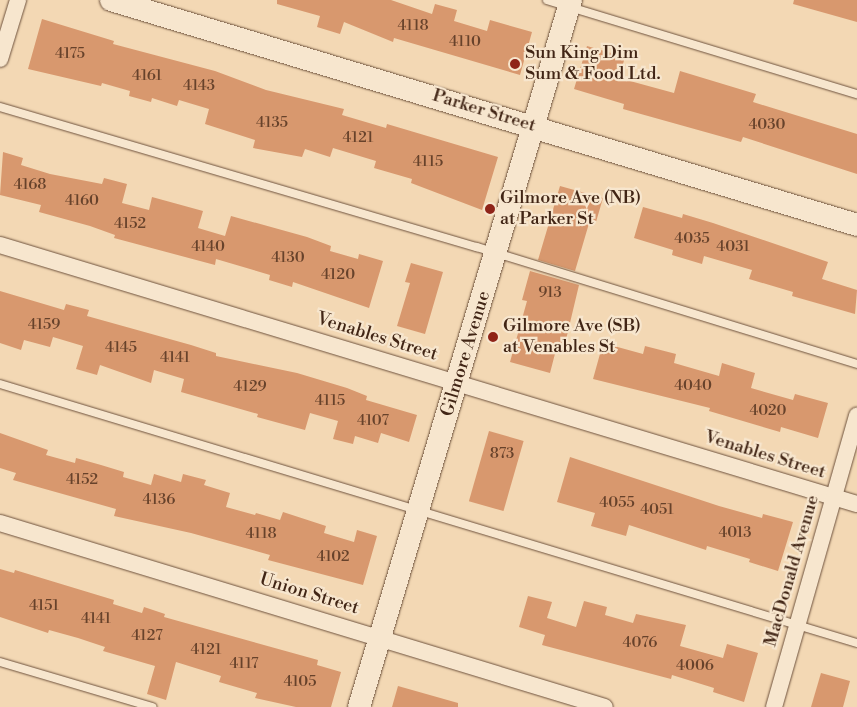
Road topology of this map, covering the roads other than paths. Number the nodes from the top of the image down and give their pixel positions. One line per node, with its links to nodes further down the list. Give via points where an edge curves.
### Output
1 (18, 0): 5 (street)
2 (111, 0): 8 (street, Parker Street)
3 (546, 0): 4 (lane)
4 (570, 3): 6 (lane); 8 (street, Gilmore Avenue)
5 (0, 59)
6 (857, 94)
7 (0, 107): 11 (lane)
8 (534, 126): 9 (street, Parker Street); 11 (street, Gilmore Avenue)
9 (857, 225)
10 (0, 245): 13 (street, Venables Street)
11 (496, 253): 12 (lane); 13 (street, Gilmore Avenue)
12 (857, 364)
13 (458, 382): 16 (street, Venables Street); 18 (street, Gilmore Avenue)
14 (0, 384): 18 (lane)
15 (857, 416): 16 (street, MacDonald Avenue)
16 (834, 496): 17 (street, Venables Street); 20 (street, MacDonald Avenue)
17 (857, 504)
18 (419, 508): 20 (lane); 21 (street, Gilmore Avenue)
19 (0, 523): 21 (street, Union Street)
20 (796, 625): 22 (lane); 27 (street, MacDonald Avenue)
21 (380, 637): 25 (street, Gilmore Avenue); 26 (street, Union Street)
22 (857, 644)
23 (0, 662): 24 (lane)
24 (152, 707)
25 (359, 707)
26 (605, 707)
27 (774, 707)

